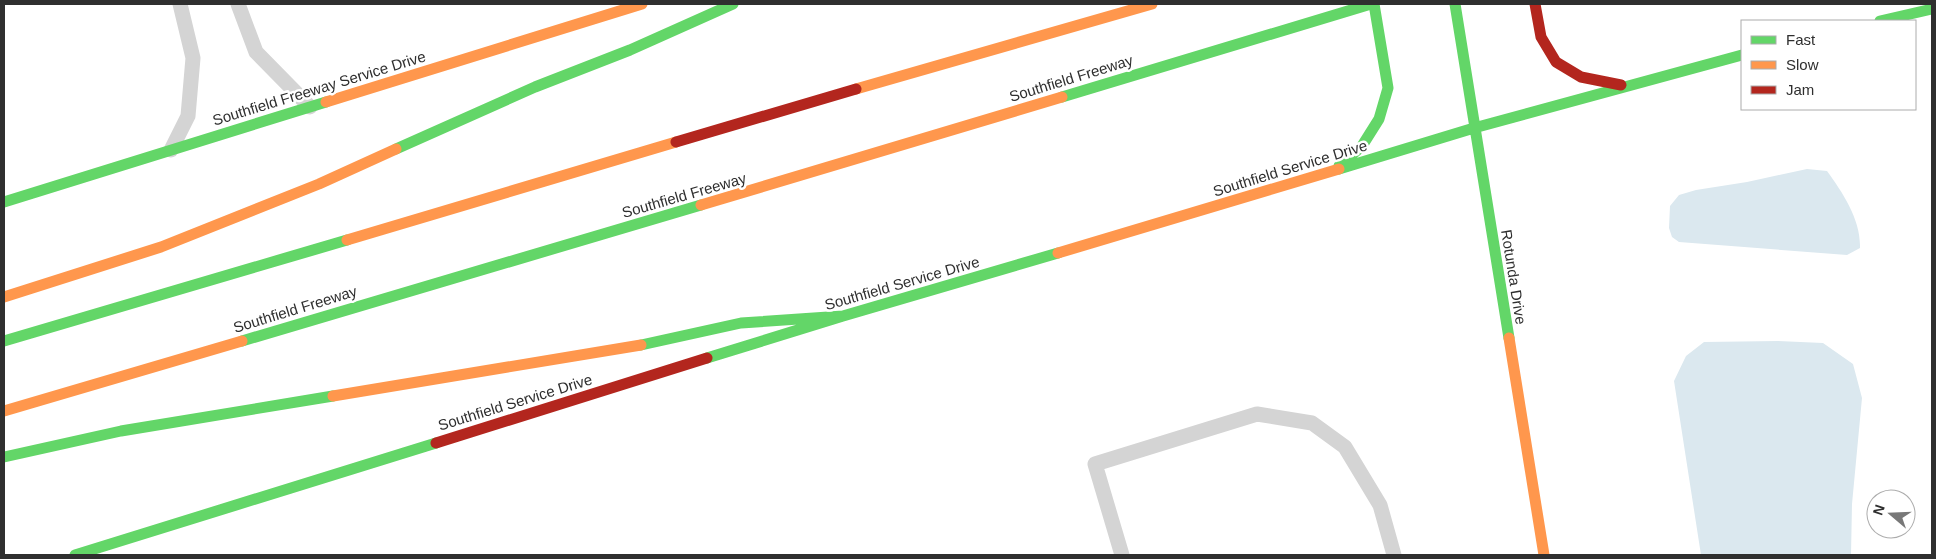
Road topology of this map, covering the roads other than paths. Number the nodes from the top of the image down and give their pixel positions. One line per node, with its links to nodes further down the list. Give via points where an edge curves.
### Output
1 (180, 4): 15 (lane, via 193,58 188,116)
2 (238, 4): 13 (lane, via 256,52)
3 (642, 4): 13 (main road, Southfield Freeway Service Drive)
4 (733, 4): 18 (main road, via 630,50 535,87 319,184 161,247)
5 (1152, 4): 20 (main road)
6 (1372, 4): 16 (main road, via 1388,88 1379,119 1362,146); 21 (main road, Southfield Freeway)
7 (1455, 4): 14 (main road, Rotunda Drive)
8 (1535, 4): 12 (main road, via 1541,37 1556,62 1581,77)
9 (1932, 9): 10 (main road)
10 (1884, 20)
11 (1741, 55): 12 (main road, Southfield Service Drive)
12 (1626, 86): 14 (main road, Southfield Service Drive)
13 (310, 107): 15 (main road, Southfield Freeway Service Drive)
14 (1474, 128): 16 (main road, Southfield Service Drive); 26 (main road, Rotunda Drive)
15 (171, 150): 17 (main road, Southfield Freeway Service Drive)
16 (1334, 170): 19 (main road, Southfield Service Drive)
17 (4, 202)
18 (4, 297)
19 (843, 316): 22 (main road, via 741,323 634,346 121,431); 23 (main road, Southfield Service Drive)
20 (4, 341)
21 (4, 410)
22 (4, 457)
23 (75, 555)
24 (1122, 555): 25 (lane, via 1095,464 1257,414 1312,423 1345,448 1380,505)
25 (1394, 555)
26 (1544, 555)

